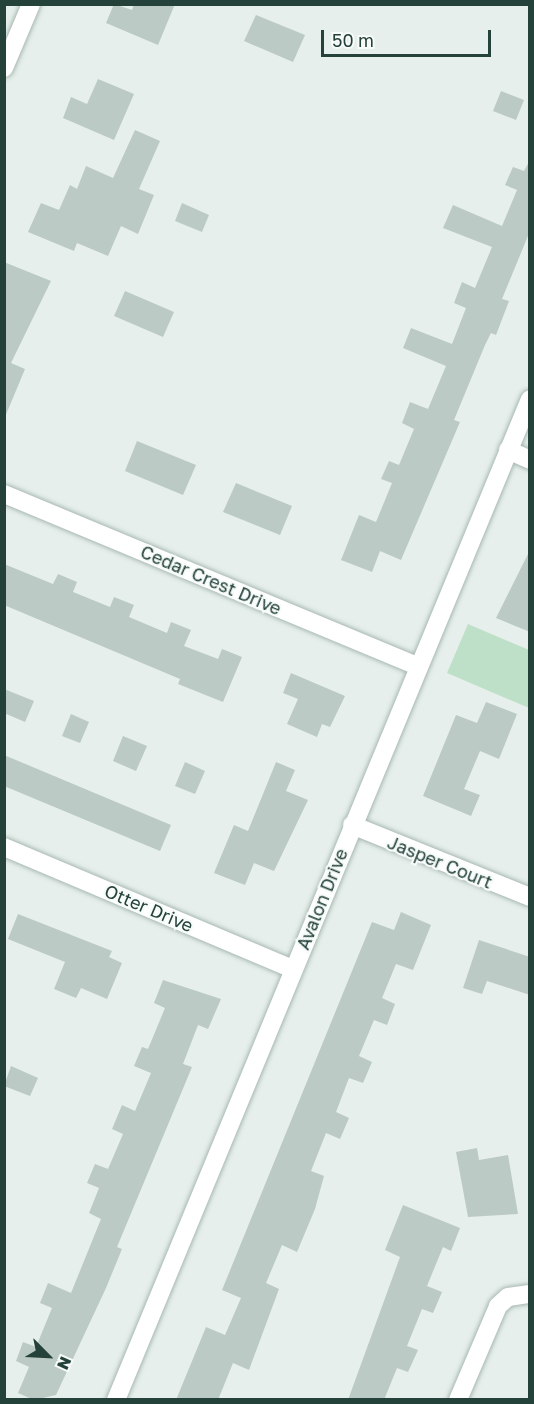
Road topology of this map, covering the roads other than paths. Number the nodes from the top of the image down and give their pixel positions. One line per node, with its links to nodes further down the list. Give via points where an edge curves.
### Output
1 (31, 4): 2 (street)
2 (4, 68)
3 (530, 399): 4 (street, Avalon Drive)
4 (508, 450): 5 (street); 7 (street, Avalon Drive)
5 (530, 460)
6 (4, 494): 7 (street, Cedar Crest Drive)
7 (417, 666): 8 (street, Avalon Drive)
8 (352, 825): 10 (street, Jasper Court); 11 (street, Avalon Drive)
9 (4, 847): 11 (street, Otter Drive)
10 (530, 897)
11 (293, 969): 13 (street, Avalon Drive)
12 (530, 1294): 14 (street, via 508,1297 498,1306)
13 (116, 1400)
14 (458, 1400)

